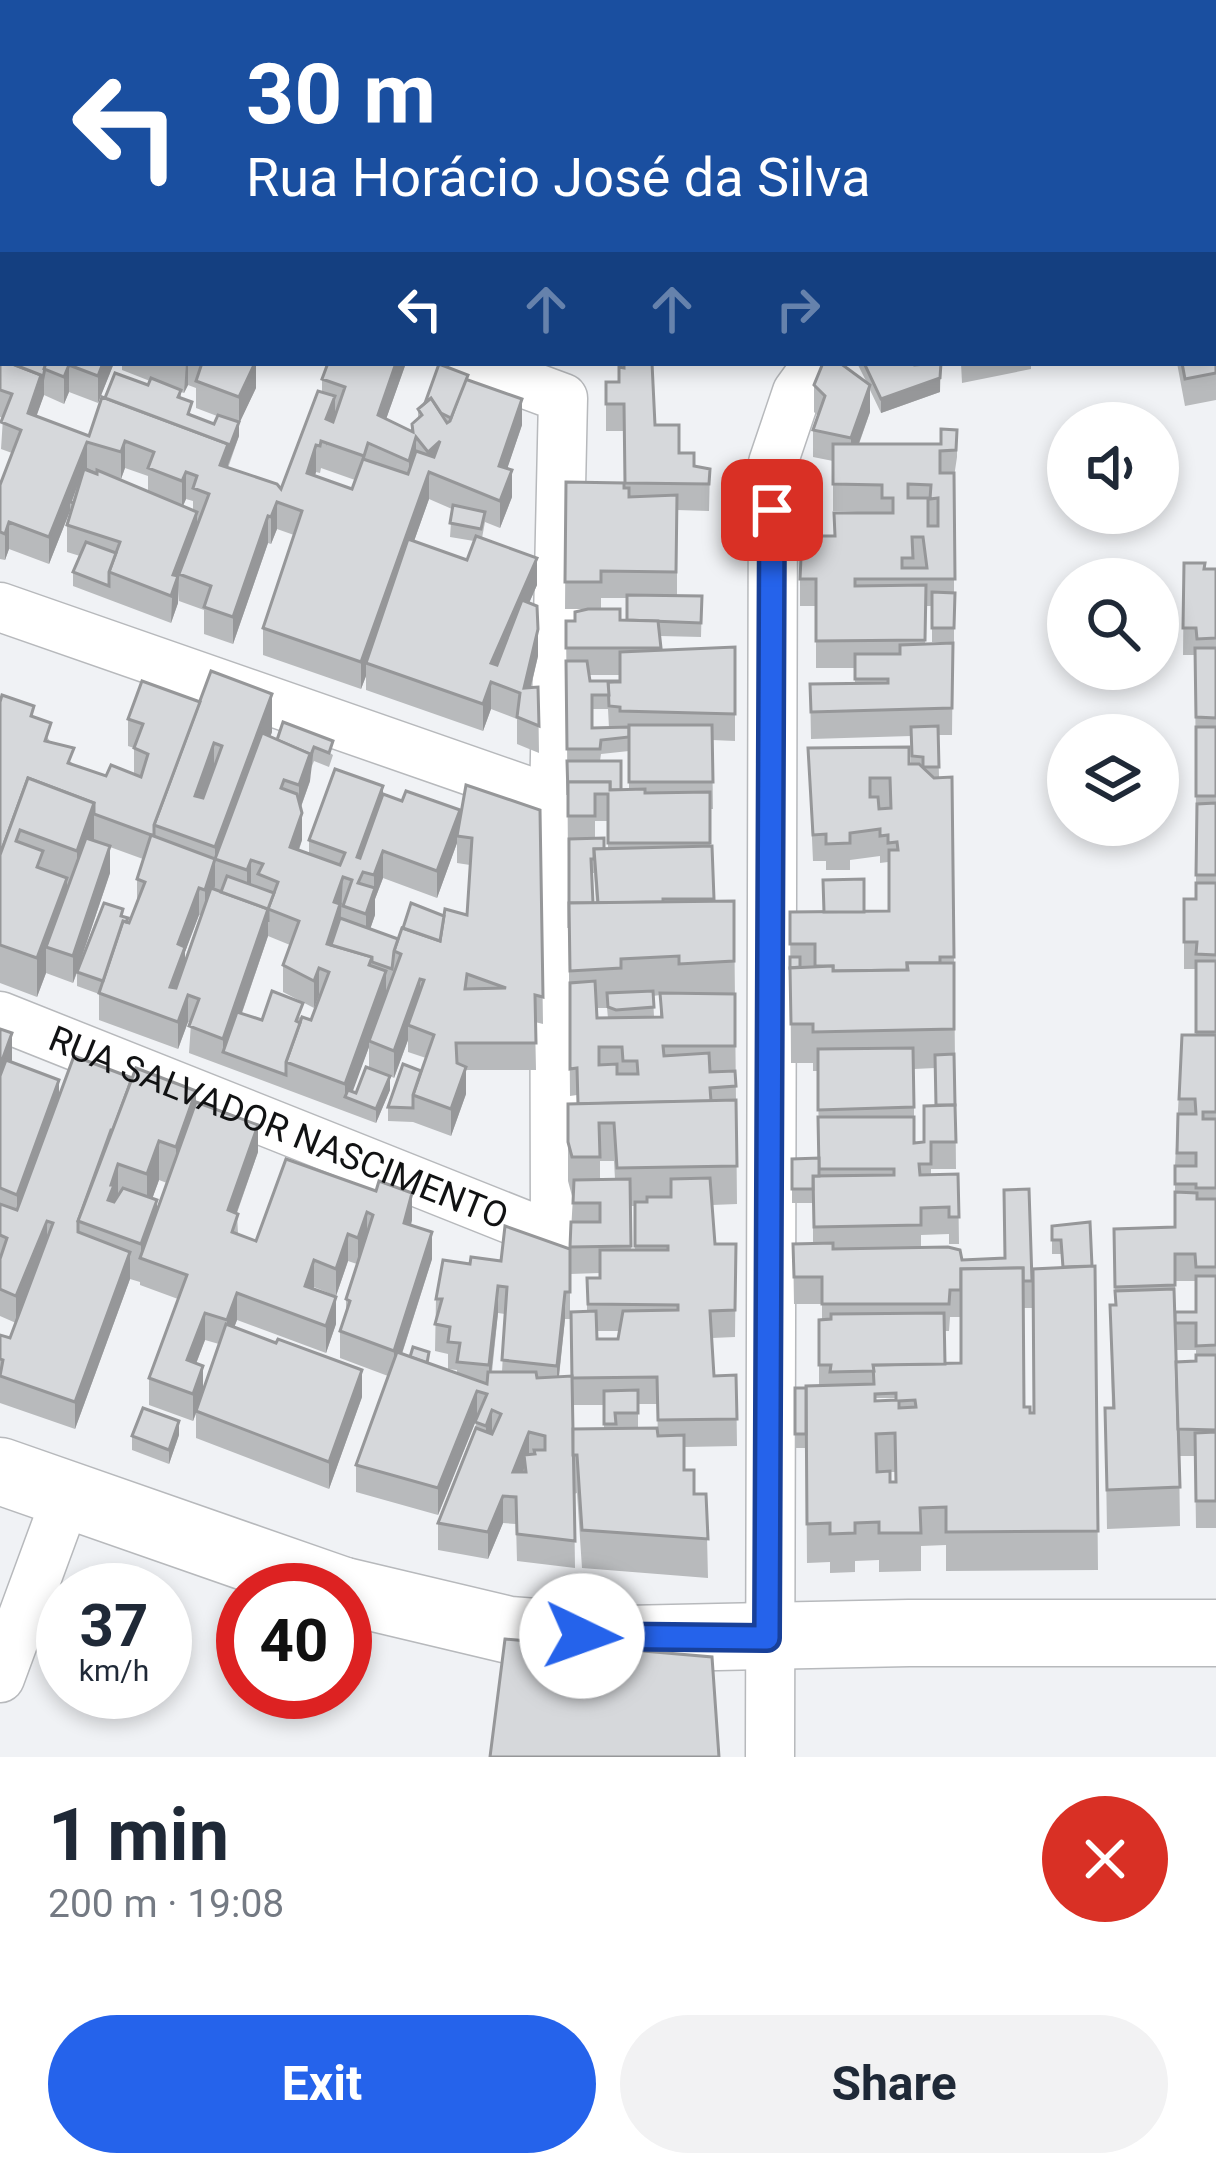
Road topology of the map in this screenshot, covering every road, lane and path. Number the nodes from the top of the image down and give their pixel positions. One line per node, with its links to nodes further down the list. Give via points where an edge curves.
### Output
1 (477, 366): 4 (street, via 562,398)
2 (816, 366): 11 (street, via 796,392 772,463)
3 (0, 607): 4 (street)
4 (554, 800): 5 (street, RUA SALVADOR NASCIMENTO, via 555,1238)
5 (0, 1016)
6 (0, 1472): 7 (street)
7 (67, 1496): 8 (street); 12 (street)
8 (264, 1563)
9 (372, 1597): 11 (street, via 509,1630)
10 (1216, 1633): 11 (street)
11 (767, 1638): 13 (street)
12 (0, 1678)
13 (770, 1757)

